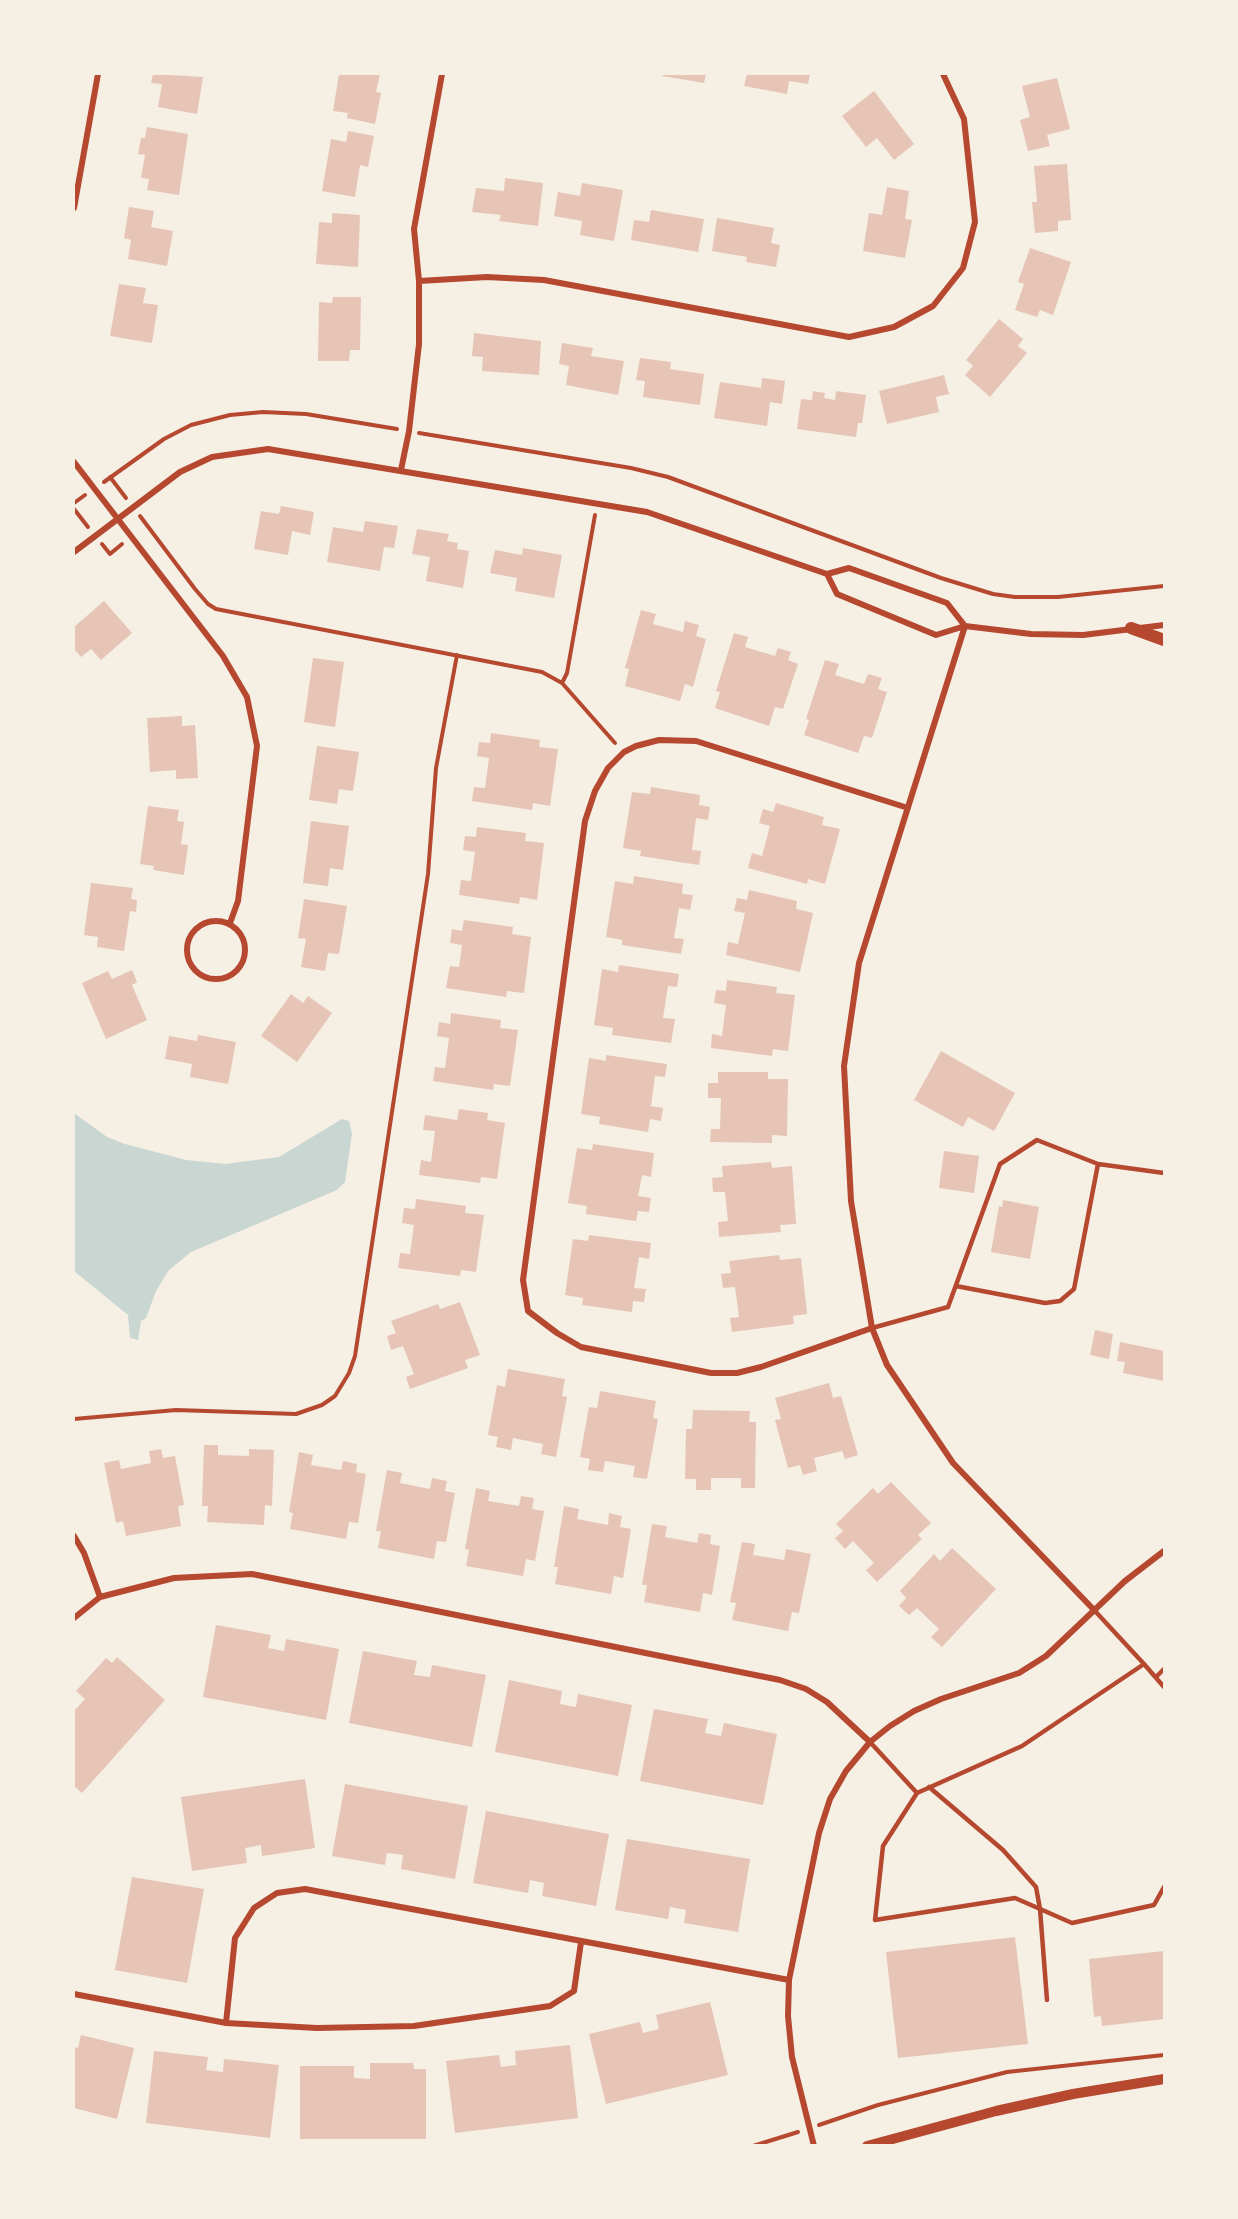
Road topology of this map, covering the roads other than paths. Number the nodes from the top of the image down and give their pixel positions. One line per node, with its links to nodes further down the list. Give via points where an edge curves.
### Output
1 (98, 74): 4 (street)
2 (441, 74): 5 (street, via 414,229)
3 (943, 74): 5 (street, via 964,119 975,222 963,268 933,306 894,327 849,337 544,280 487,277)
4 (74, 208)
5 (419, 281): 7 (street, via 419,344)
6 (74, 462): 8 (street)
7 (401, 470): 8 (street, via 267,448 212,457 180,472); 10 (street, via 647,512)
8 (116, 519): 9 (street); 16 (street, via 223,656 247,697 257,747 238,901)
9 (74, 552)
10 (827, 574): 12 (street, via 849,568 947,603); 12 (street, via 837,594 936,635)
11 (1164, 625): 13 (street)
12 (965, 626): 13 (street, via 1083,635); 15 (street)
13 (1131, 628): 14 (main road)
14 (1164, 640)
15 (908, 807): 20 (street, via 859,963 844,1066 851,1201); 20 (street, via 696,741 659,740 636,746 608,768 585,821 523,1280 528,1311 581,1347 711,1373 737,1373 761,1367)
16 (230, 923): 16 (street, via 243,936 243,964 229,977 201,975 193,968 187,950 193,931 210,921)
17 (1098, 1164): 18 (lane); 19 (lane, via 1036,1140 1000,1164); 19 (lane, via 1074,1289 1060,1301 1045,1303)
18 (1164, 1173)
19 (956, 1286): 20 (lane, via 948,1307)
20 (872, 1328): 24 (street, via 888,1365 953,1463)
21 (74, 1536): 23 (street)
22 (1164, 1551): 24 (street)
23 (100, 1597): 25 (street); 30 (street, via 174,1578 252,1574 780,1680 827,1702)
24 (1095, 1611): 26 (lane); 30 (street, via 1046,1656 1019,1673 914,1711)
25 (74, 1618)
26 (1144, 1664): 28 (lane); 31 (lane, via 1022,1746)
27 (1164, 1669): 28 (lane)
28 (1156, 1677): 29 (lane)
29 (1164, 1687)
30 (870, 1742): 32 (lane); 36 (street, via 830,1799 819,1833)
31 (929, 1788): 32 (lane); 34 (lane, via 1003,1850 1036,1887)
32 (916, 1793): 34 (lane, via 883,1846 875,1920 1015,1898)
33 (1164, 1887): 34 (lane, via 1154,1905 1072,1923)
34 (1040, 1909): 38 (lane)
35 (580, 1942): 36 (street); 39 (street, via 574,1991 550,2007 414,2026 317,2028); 39 (street, via 305,1889 277,1893 254,1908 235,1938)
36 (789, 1980): 41 (street, via 792,2057)
37 (74, 1994): 39 (street)
38 (1047, 2000)
39 (226, 2023)
40 (1164, 2079): 42 (street, via 996,2110)
41 (814, 2145)
42 (867, 2145)

